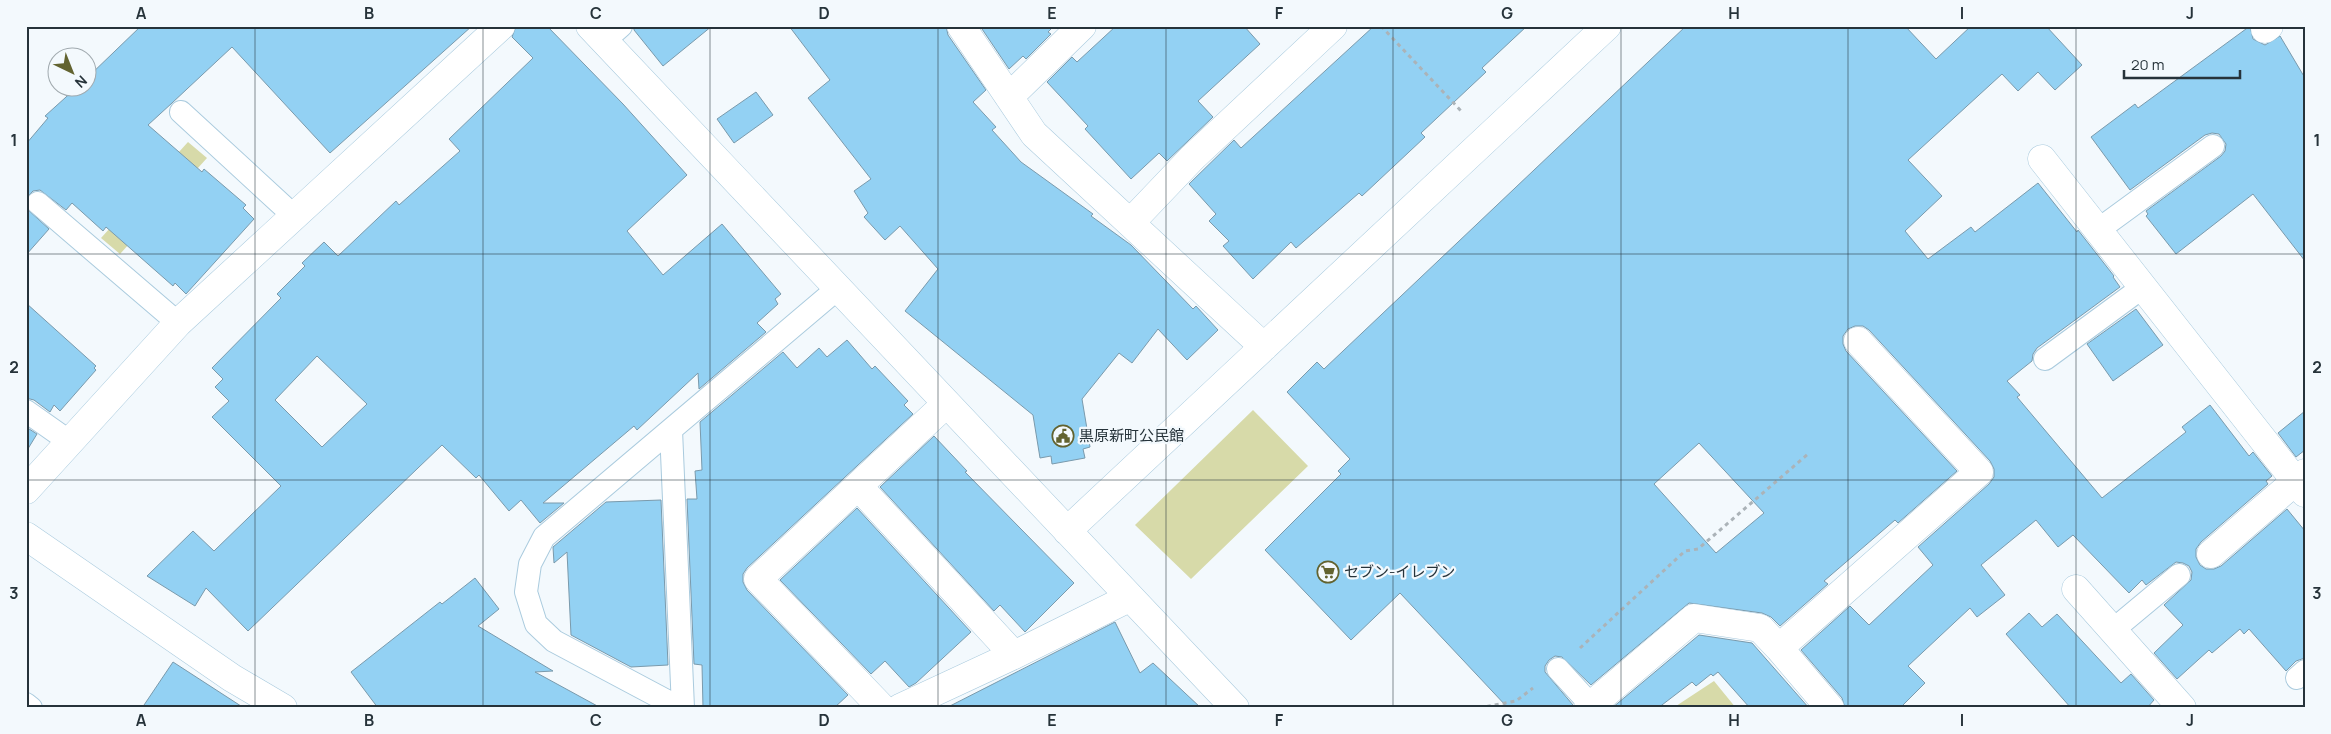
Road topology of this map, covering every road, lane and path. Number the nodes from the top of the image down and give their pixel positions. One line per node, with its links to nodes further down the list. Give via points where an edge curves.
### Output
1 (501, 26): 14 (street)
2 (961, 26): 8 (street)
3 (1082, 26): 8 (street)
4 (1333, 26): 15 (street, via 1192,158)
5 (1381, 26): 10 (path)
6 (1607, 26): 10 (street)
7 (605, 31): 18 (street)
8 (1009, 97): 15 (street, via 1034,134)
9 (181, 112): 14 (lane)
10 (1487, 138): 21 (street)
11 (2213, 146): 16 (lane)
12 (2042, 159): 16 (street)
13 (38, 203): 19 (lane)
14 (294, 216): 19 (street)
15 (1131, 222): 21 (street)
16 (2098, 230): 17 (street)
17 (2143, 287): 22 (lane); 28 (street)
18 (837, 289): 23 (street); 25 (lane)
19 (178, 323): 26 (street)
20 (1858, 341): 38 (street, via 1979,472)
21 (1264, 347): 31 (street)
22 (2045, 359)
23 (946, 404): 29 (street); 31 (street)
24 (26, 412): 26 (lane)
25 (671, 430): 46 (lane); 46 (lane, via 544,537 530,564 526,592 536,624 554,641)
26 (70, 442): 30 (street)
27 (1808, 454): 40 (path, via 1698,550 1685,552)
28 (2302, 482): 33 (street)
29 (858, 486): 39 (street); 47 (street, via 758,579)
30 (26, 490)
31 (1067, 531): 36 (street)
32 (26, 536): 45 (street, via 232,678)
33 (2210, 554)
34 (2179, 575): 37 (lane)
35 (2076, 589): 37 (street)
36 (1129, 598): 39 (street); 42 (street)
37 (2113, 630): 51 (street)
38 (1779, 648): 43 (street, via 1760,628 1694,618); 50 (street)
39 (1014, 655): 48 (street)
40 (1558, 669): 43 (lane); 49 (path, via 1516,701)
41 (26, 704): 44 (lane)
42 (1222, 704)
43 (1590, 706)
44 (31, 708)
45 (283, 708)
46 (682, 708)
47 (882, 708)
48 (900, 708)
49 (1479, 708)
50 (1830, 708)
51 (2182, 708)

